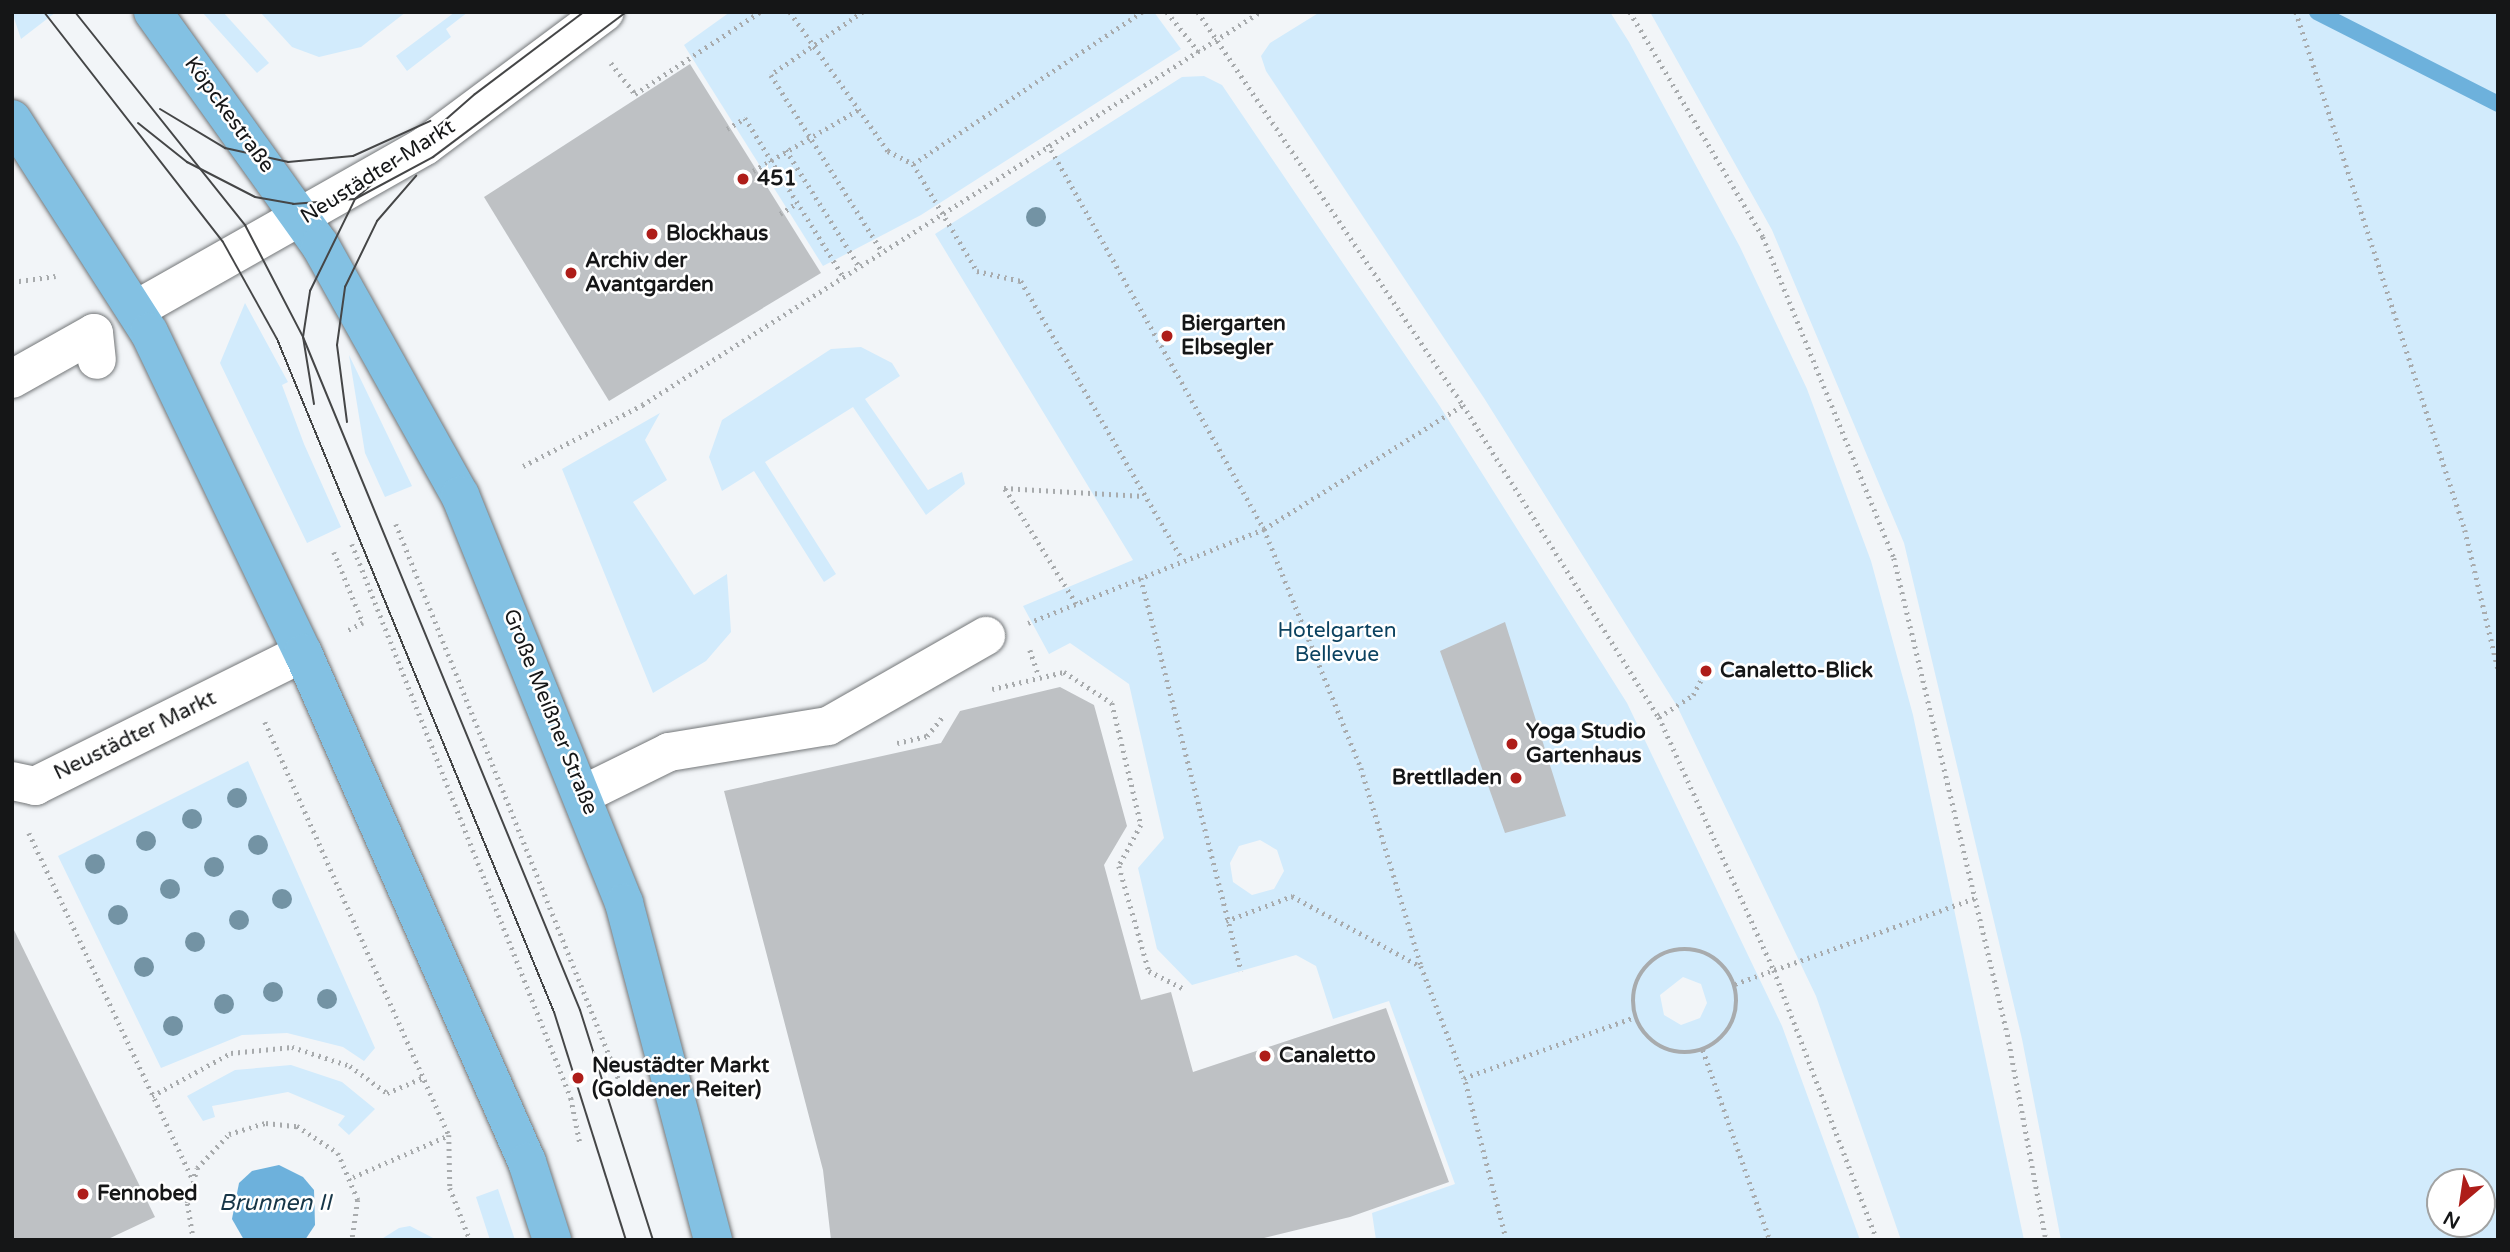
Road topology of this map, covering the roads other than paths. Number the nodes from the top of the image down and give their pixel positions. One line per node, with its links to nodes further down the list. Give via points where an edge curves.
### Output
1 (153, 12): 4 (main road, Köpckestraße)
2 (605, 12): 4 (street, Neustädter Markt, via 425,146)
3 (12, 119): 5 (main road)
4 (303, 219): 5 (street, Neustädter Markt); 11 (main road, Große Meißner Straße, via 460,495)
5 (137, 309): 9 (main road)
6 (97, 360): 7 (street, via 94,333)
7 (12, 379)
8 (1003, 630): 11 (street, via 828,726 668,752)
9 (303, 653): 10 (street, Neustädter Markt, via 247,664 35,786); 12 (main road, via 527,1162)
10 (12, 781)
11 (584, 794): 13 (main road, Große Meißner Straße, via 624,903)
12 (552, 1240)
13 (713, 1240)

